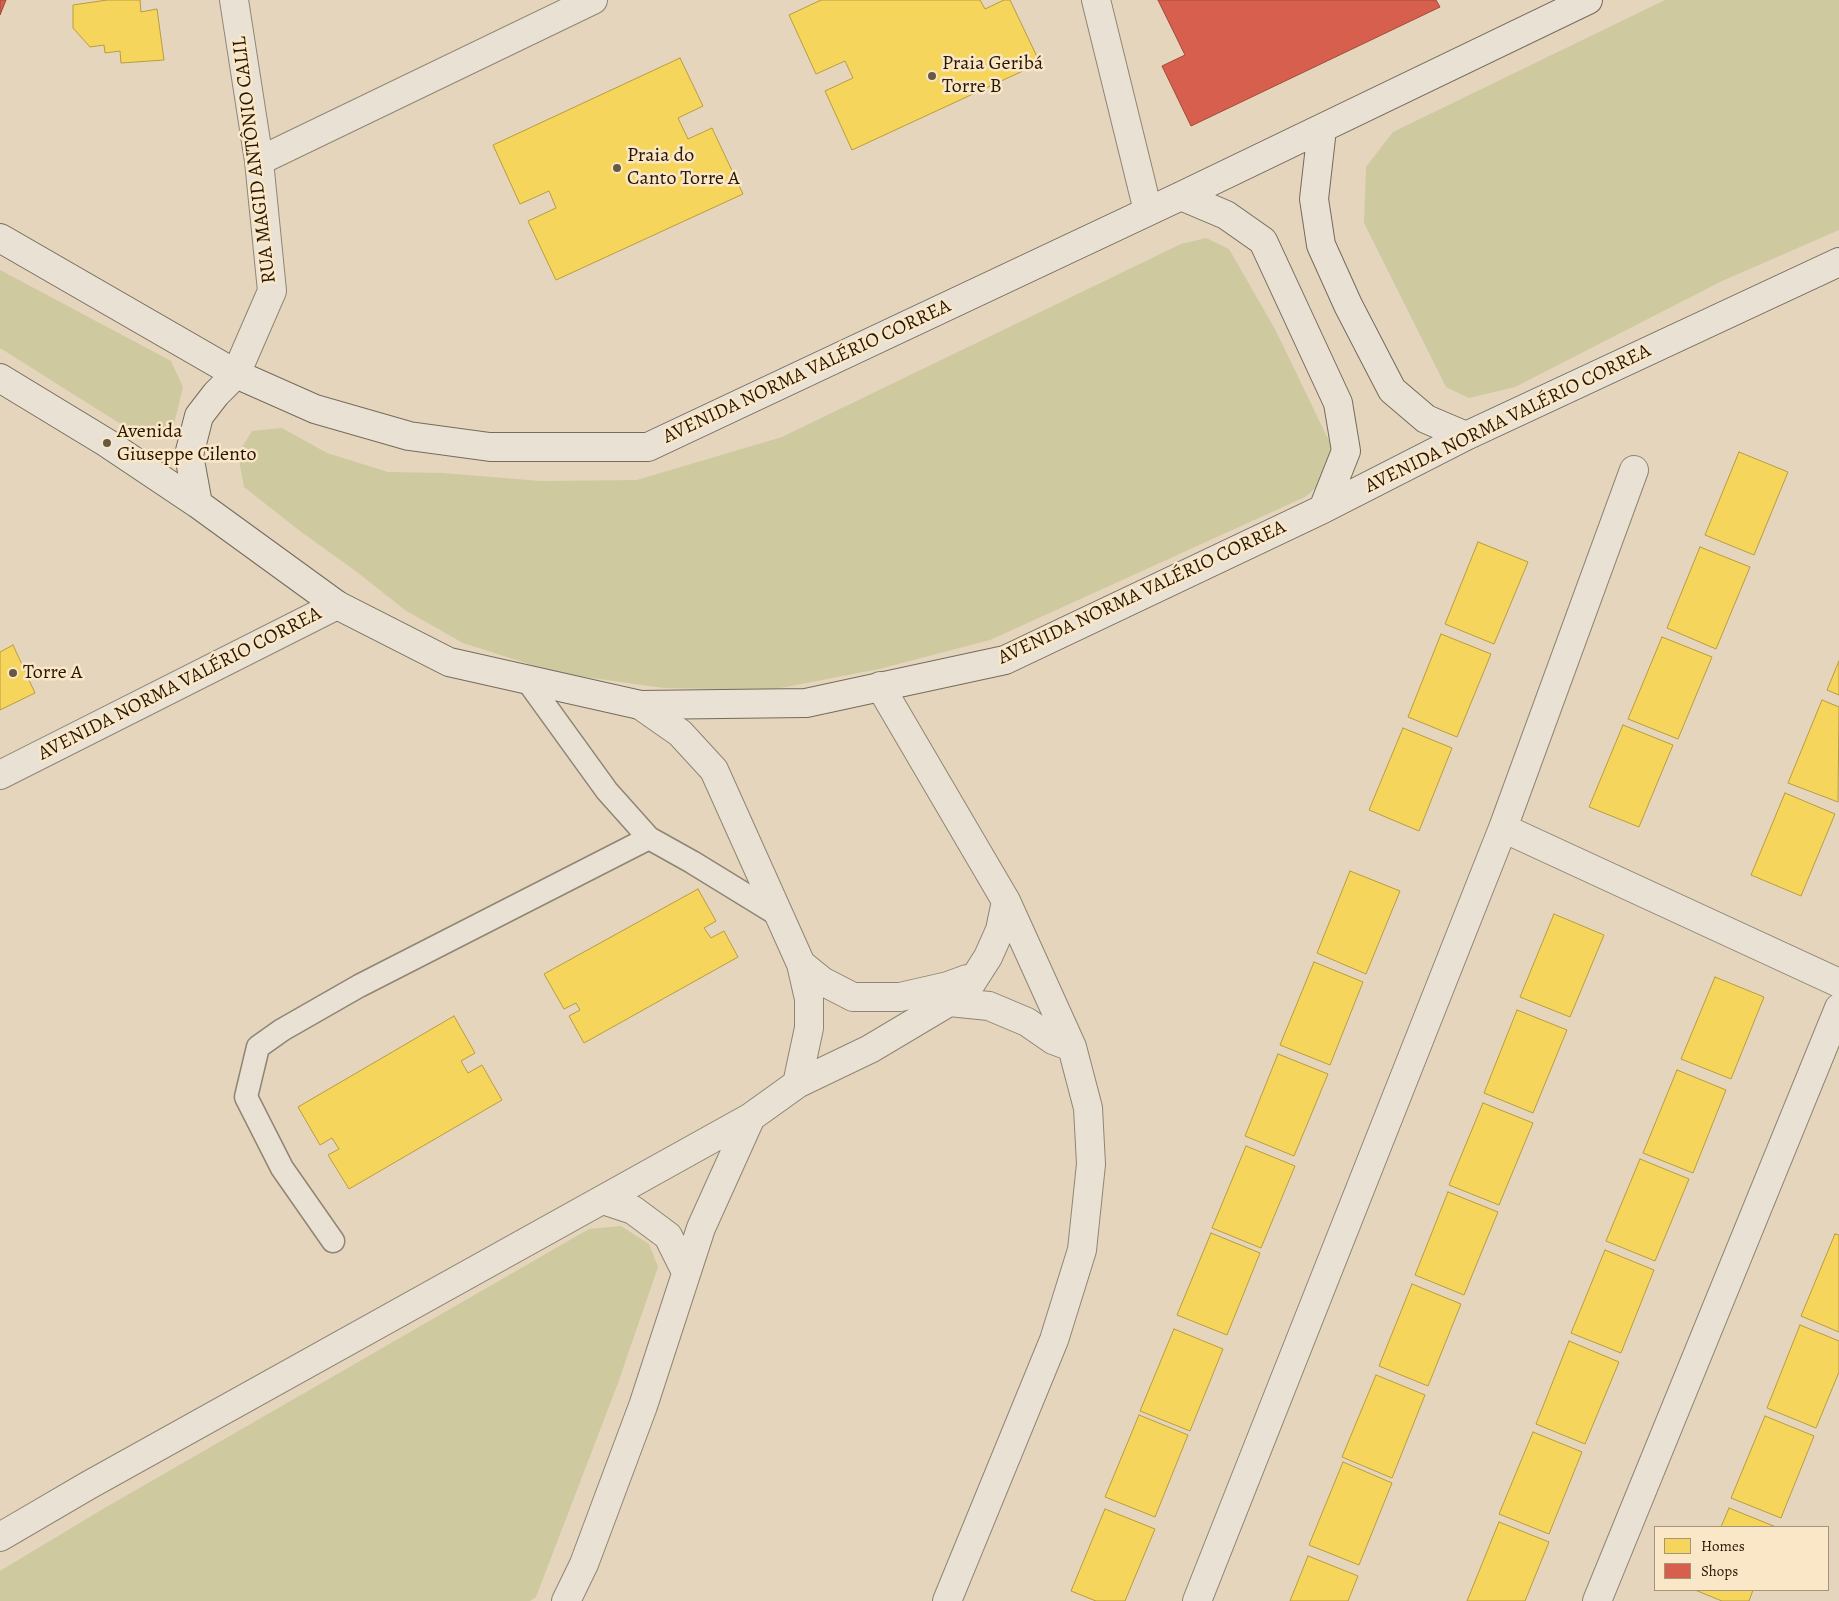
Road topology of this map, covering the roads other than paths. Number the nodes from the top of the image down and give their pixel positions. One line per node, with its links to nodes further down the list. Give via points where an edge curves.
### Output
1 (234, 0): 6 (street, RUA MAGID ANTÔNIO CALIL)
2 (593, 0): 6 (street)
3 (1096, 0): 8 (street)
4 (1588, 0): 5 (street, AVENIDA NORMA VALÉRIO CORREA)
5 (1322, 129): 7 (street, AVENIDA NORMA VALÉRIO CORREA); 13 (street, via 1314,200 1321,246 1348,305 1392,390 1426,419)
6 (259, 161): 11 (street, RUA MAGID ANTÔNIO CALIL, via 272,291)
7 (1181, 196): 8 (street, AVENIDA NORMA VALÉRIO CORREA); 16 (street, via 1226,215 1263,241 1338,403 1346,451)
8 (1148, 212): 11 (street, AVENIDA NORMA VALÉRIO CORREA, via 648,447 490,447 409,436 315,409)
9 (0, 238): 11 (street)
10 (1839, 262): 13 (street, AVENIDA NORMA VALÉRIO CORREA)
11 (236, 374): 15 (street, via 199,416 188,455)
12 (0, 378): 15 (street, via 107,443)
13 (1466, 436): 16 (street, AVENIDA NORMA VALÉRIO CORREA)
14 (1634, 470): 22 (street)
15 (198, 504): 17 (street)
16 (1323, 509): 19 (street, AVENIDA NORMA VALÉRIO CORREA, via 1005,660)
17 (337, 604): 18 (street, AVENIDA NORMA VALÉRIO CORREA, via 449,662); 21 (street, AVENIDA NORMA VALÉRIO CORREA)
18 (526, 680): 20 (street, AVENIDA NORMA VALÉRIO CORREA); 23 (lane, via 607,791)
19 (880, 686): 20 (street, AVENIDA NORMA VALÉRIO CORREA, via 806,703); 24 (street)
20 (640, 705): 25 (street, via 680,733 714,770)
21 (0, 775)
22 (1503, 828): 28 (street); 40 (street)
23 (649, 838): 25 (lane); 35 (lane, via 359,986 258,1047 246,1097 282,1168)
24 (1006, 900): 27 (street, via 1000,930); 31 (street)
25 (780, 916): 26 (street)
26 (801, 964): 27 (street, via 853,997 900,997 948,986); 32 (street, via 809,1000 809,1028)
27 (976, 975): 29 (street)
28 (1839, 983)
29 (949, 1002): 31 (street, via 989,1006); 32 (street, via 870,1049)
30 (1839, 1008): 41 (street)
31 (1072, 1047): 39 (street, via 1088,1108 1091,1164 1082,1250 1054,1340)
32 (798, 1084): 33 (street)
33 (751, 1117): 34 (street); 36 (street, via 701,1228)
34 (602, 1200): 36 (street, via 633,1210 668,1236); 37 (street)
35 (333, 1241)
36 (686, 1272): 38 (street, via 643,1406 584,1564)
37 (0, 1537)
38 (566, 1601)
39 (947, 1601)
40 (1197, 1601)
41 (1598, 1601)

